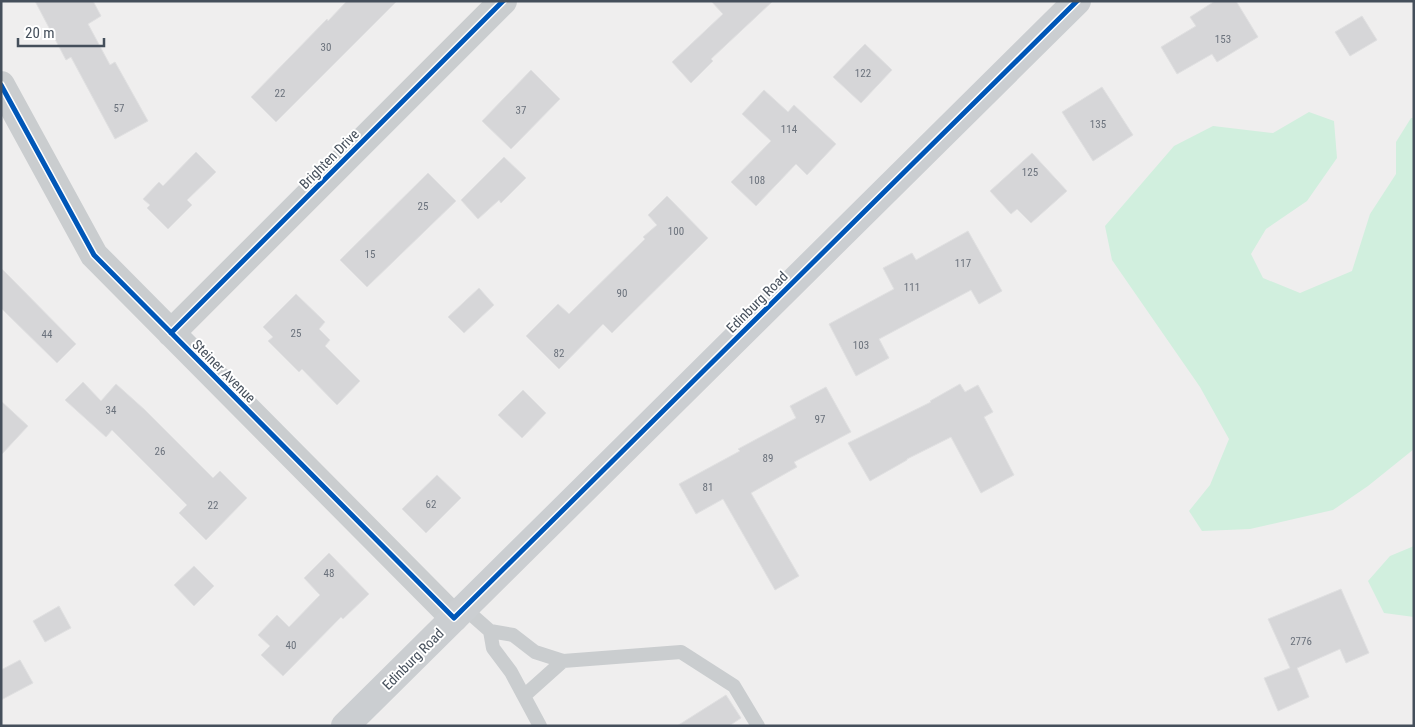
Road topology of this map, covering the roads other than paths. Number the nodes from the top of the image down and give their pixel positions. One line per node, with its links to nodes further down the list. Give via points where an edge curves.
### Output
1 (502, 1): 4 (street, Brighten Drive)
2 (1077, 1): 5 (main road, Edinburg Road)
3 (1, 85): 4 (street, Steiner Avenue, via 94,256)
4 (172, 333): 5 (street, Steiner Avenue)
5 (459, 613): 6 (lane); 9 (main road, Edinburg Road)
6 (490, 631): 7 (lane, via 513,635 535,652); 8 (lane, via 493,648 512,672)
7 (563, 661): 8 (lane); 11 (lane, via 681,652 734,686)
8 (524, 695): 10 (lane)
9 (345, 726)
10 (540, 726)
11 (758, 726)

